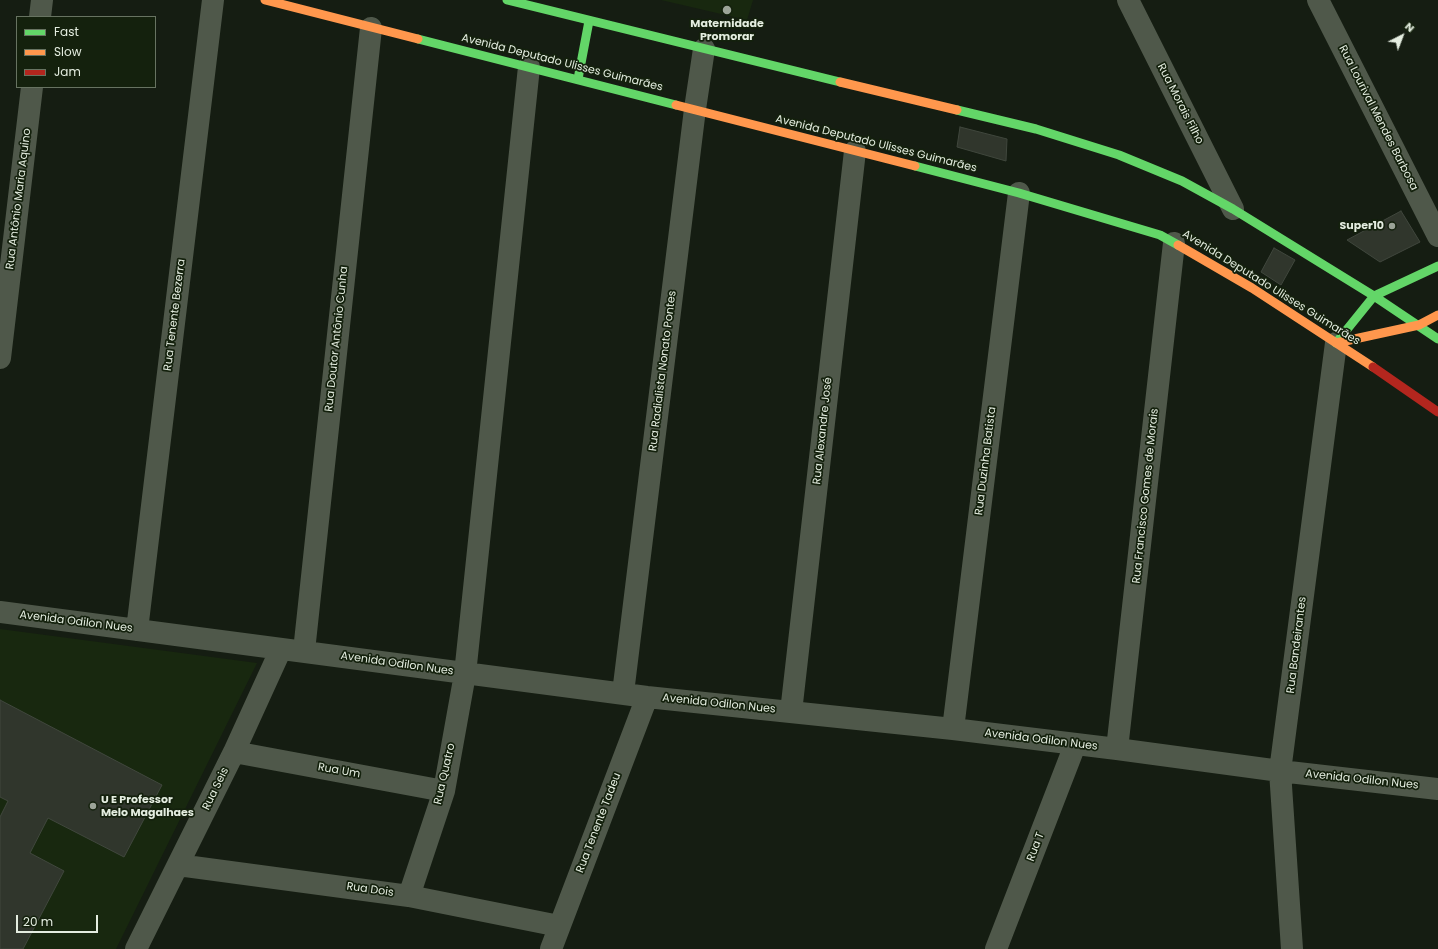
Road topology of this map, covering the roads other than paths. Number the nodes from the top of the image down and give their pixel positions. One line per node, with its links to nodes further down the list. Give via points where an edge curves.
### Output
1 (42, 0): 7 (street)
2 (213, 0): 29 (street, Rua Tenente Bezerra)
3 (265, 0): 9 (street, Avenida Deputado Ulisses Guimarães)
4 (507, 0): 8 (street)
5 (1128, 0): 17 (street, Rua Morais Filho)
6 (1318, 0): 18 (street, Rua Lourival Mendes Barbosa)
7 (40, 16)
8 (589, 21): 10 (street); 12 (street)
9 (371, 28): 11 (street, Avenida Deputado Ulisses Guimarães); 31 (street, Rua Doutor Antônio Cunha)
10 (704, 49): 14 (street, Rua Radialista Nonato Pontes); 17 (street, via 1036,129 1119,155 1182,181)
11 (529, 67): 12 (street, Avenida Deputado Ulisses Guimarães); 32 (street)
12 (578, 79): 14 (street, Avenida Deputado Ulisses Guimarães)
13 (32, 88): 26 (street, Rua Antônio Maria Aquino)
14 (695, 109): 15 (street, Avenida Deputado Ulisses Guimarães); 33 (street, Rua Radialista Nonato Pontes)
15 (855, 151): 16 (street, Avenida Deputado Ulisses Guimarães); 35 (street, Rua Alexandre José)
16 (1019, 193): 19 (street, Avenida Deputado Ulisses Guimarães, via 1160,235); 36 (street, Rua Duzinha Batista)
17 (1233, 209): 21 (street)
18 (1438, 236)
19 (1174, 243): 25 (street, Avenida Deputado Ulisses Guimarães, via 1252,288); 38 (street, Rua Francisco Gomes de Morais)
20 (1438, 266): 21 (street)
21 (1374, 296): 23 (street); 25 (street)
22 (1438, 315): 23 (street)
23 (1419, 325): 24 (street); 25 (street)
24 (1438, 339)
25 (1336, 343): 27 (street, Avenida Deputado Ulisses Guimarães); 40 (street, Rua Bandeirantes)
26 (0, 358)
27 (1438, 412)
28 (0, 612): 29 (street, Avenida Odilon Nues)
29 (137, 630): 30 (street, Avenida Odilon Nues)
30 (281, 649): 31 (street, Avenida Odilon Nues); 39 (street, Rua Seis)
31 (304, 651): 32 (street, Avenida Odilon Nues)
32 (465, 674): 33 (street, Avenida Odilon Nues); 42 (street, Rua Quatro)
33 (622, 693): 34 (street, Avenida Odilon Nues)
34 (647, 697): 35 (street, Avenida Odilon Nues); 45 (street, Rua Tenente Tadeu)
35 (791, 712): 36 (street, Avenida Odilon Nues)
36 (953, 728): 37 (street, Avenida Odilon Nues)
37 (1075, 745): 38 (street, Avenida Odilon Nues); 48 (street, Rua T)
38 (1117, 749): 40 (street, Avenida Odilon Nues)
39 (234, 752): 42 (street, Rua Um); 43 (street, Rua Seis)
40 (1280, 771): 41 (street, Avenida Odilon Nues); 49 (street, Rua Bandeirantes)
41 (1438, 789)
42 (444, 791): 44 (street, Rua Quatro)
43 (178, 865): 44 (street, Rua Dois); 46 (street, Rua Seis)
44 (409, 896): 45 (street, Rua Dois)
45 (559, 926): 47 (street, Rua Tenente Tadeu)
46 (136, 949)
47 (551, 949)
48 (996, 949)
49 (1292, 949)

